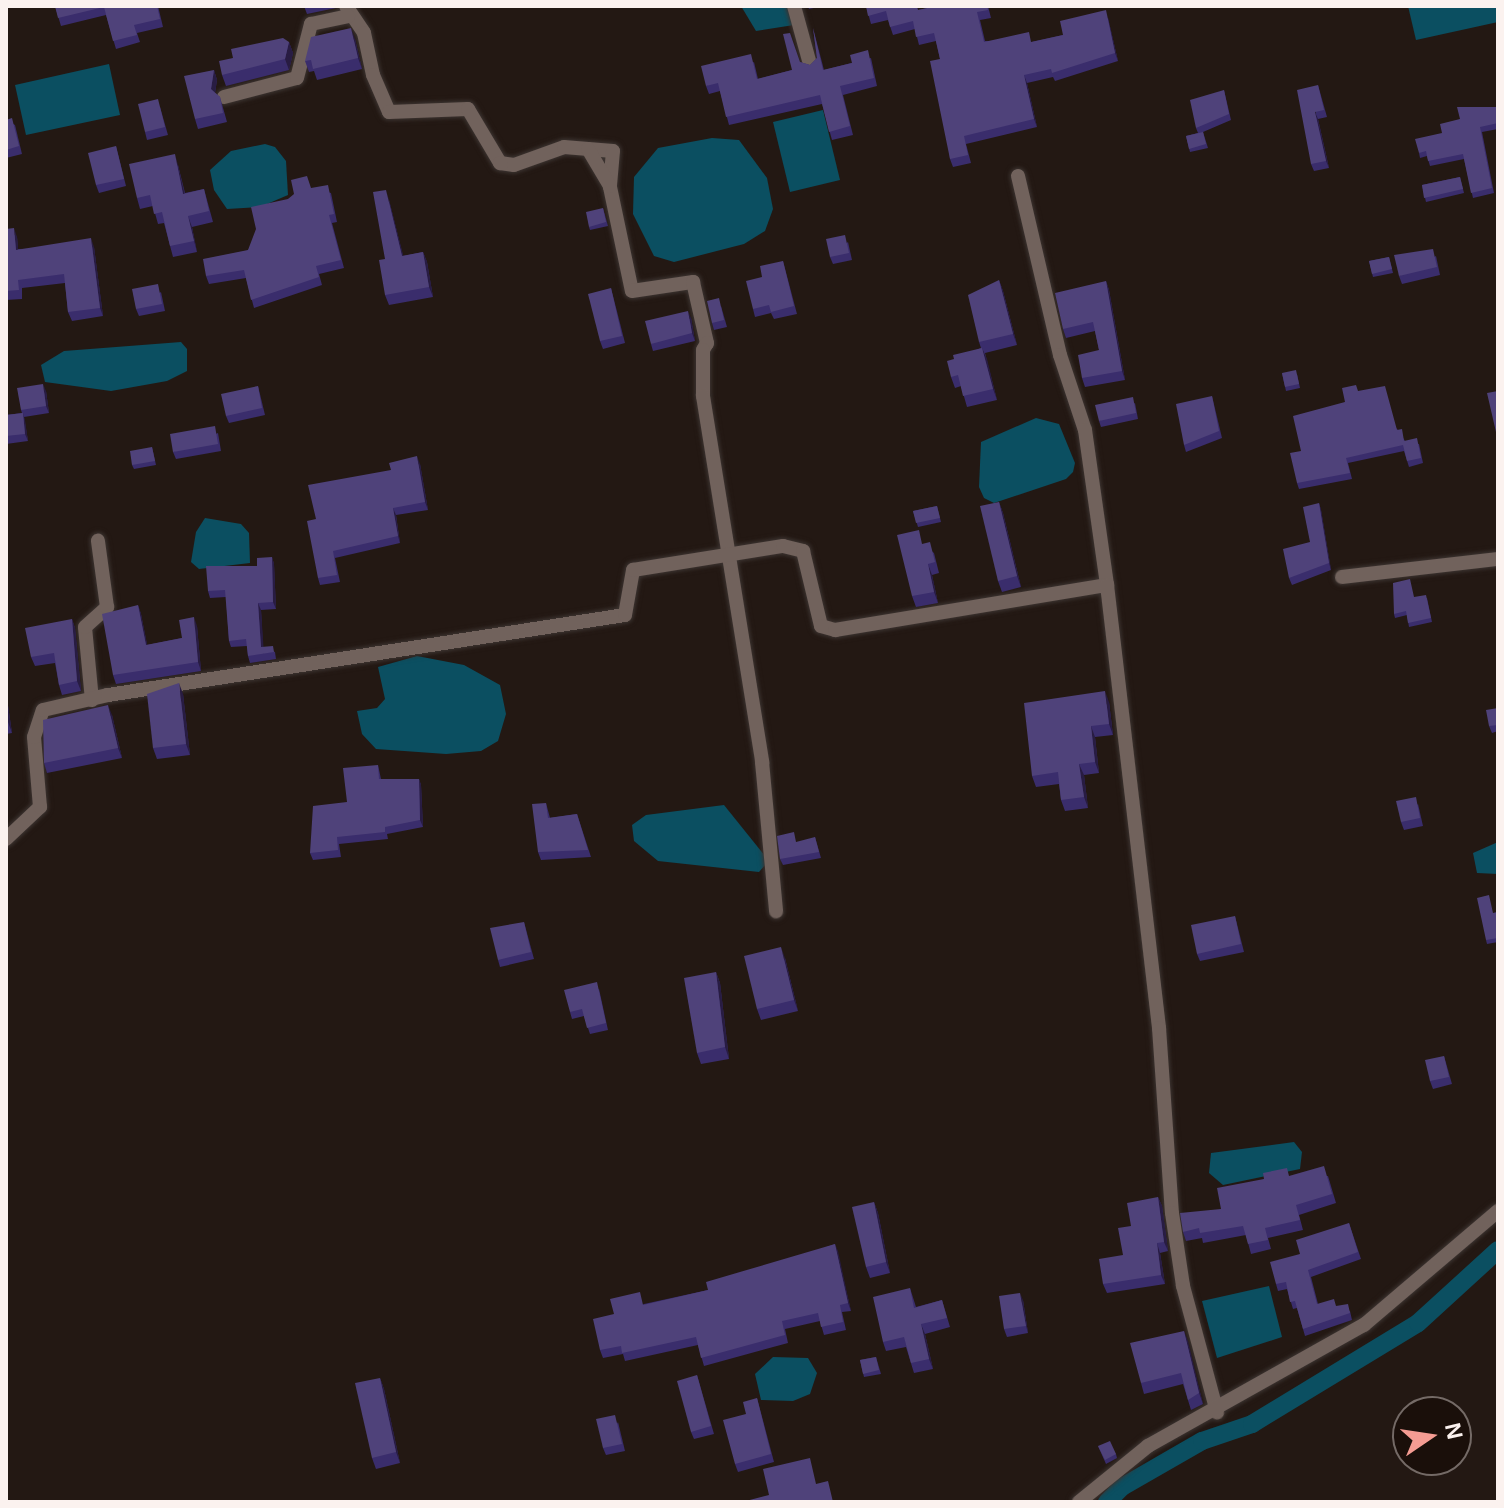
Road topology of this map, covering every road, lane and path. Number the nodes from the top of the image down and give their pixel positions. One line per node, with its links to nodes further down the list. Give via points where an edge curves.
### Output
1 (794, 6): 3 (street)
2 (347, 11): 4 (street, via 311,24 297,78); 7 (street, via 364,33 373,75 389,112 468,109 500,163 514,165 564,147 613,151 610,187 632,291 693,282 707,343 703,396)
3 (810, 64)
4 (224, 97)
5 (1018, 176): 10 (street, via 1060,355 1085,430)
6 (98, 541): 11 (street, via 107,607 85,627)
7 (731, 555): 10 (street, via 783,546 803,551 821,626 835,630); 11 (street, via 633,570 625,615); 13 (street, via 762,762)
8 (1498, 559): 9 (street)
9 (1342, 577)
10 (1107, 585): 15 (street, via 1159,1028 1172,1213 1196,1345)
11 (92, 700): 12 (street, via 43,710 35,720 40,807)
12 (6, 839)
13 (776, 911)
14 (1498, 1211): 15 (street, via 1364,1325)
15 (1217, 1412): 16 (street, via 1148,1446)
16 (1079, 1502)

